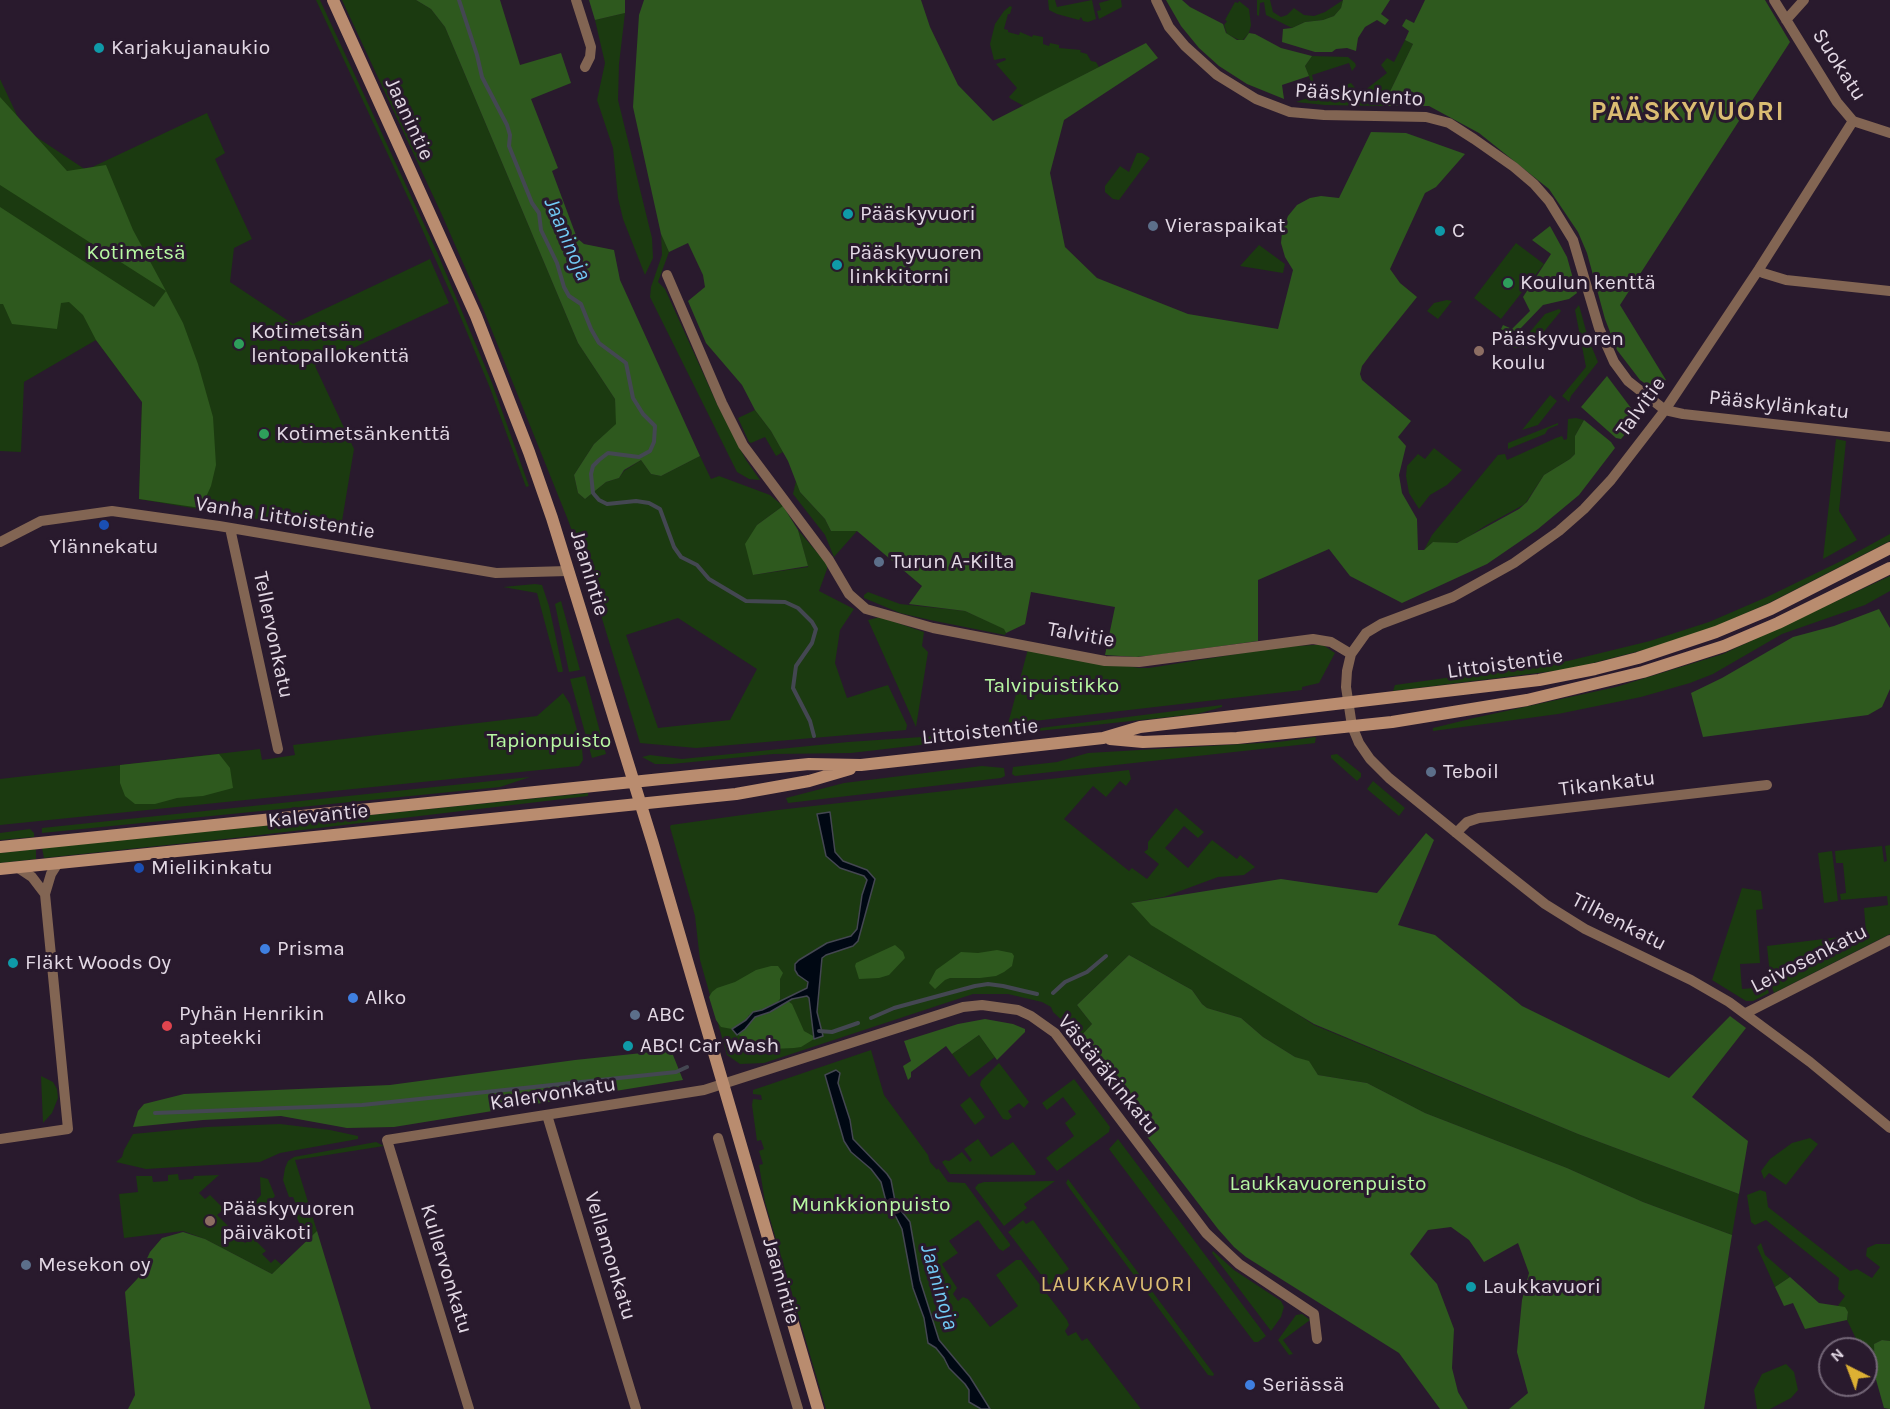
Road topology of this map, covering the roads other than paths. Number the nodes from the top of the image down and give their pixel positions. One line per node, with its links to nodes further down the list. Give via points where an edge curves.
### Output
1 (333, 0): 19 (main road, Jaanintie, via 476,316 529,452)
2 (576, 0): 7 (street, via 591,47)
3 (1156, 0): 13 (street, Pääskynlento, via 1169,27 1185,46 1217,75 1256,99 1290,112 1426,117 1449,123 1514,167 1548,201 1573,240 1599,328 1614,362 1628,381)
4 (1774, 0): 6 (street, Suokatu)
5 (1804, 0): 6 (street)
6 (1786, 20): 8 (street, Suokatu)
7 (585, 67)
8 (1853, 122): 9 (street); 10 (street, Talvitie)
9 (1890, 133)
10 (1759, 269): 12 (street, via 1786,280); 13 (street, Talvitie)
11 (667, 275): 20 (street, Talvitie, via 743,445 829,560 849,594 866,609 933,628 1106,661 1139,662 1313,639 1330,642)
12 (1890, 291)
13 (1665, 410): 14 (street, Pääskylänkatu); 20 (street, Talvitie, via 1611,480 1559,531 1521,559 1453,597 1375,627)
14 (1890, 437)
15 (230, 528): 16 (street, Vanha Littoistentie, via 112,511 41,520); 19 (street, Vanha Littoistentie, via 496,573); 24 (street, Tellervonkatu)
16 (0, 542)
17 (1890, 548): 21 (main road, Littoistentie, via 1771,609 1638,658 1539,680)
18 (1890, 568): 22 (main road, Littoistentie, via 1767,628 1643,672 1474,710)
19 (568, 571): 26 (main road, Jaanintie)
20 (1351, 654): 21 (street)
21 (1348, 704): 22 (street, Tilhenkatu); 23 (main road, Littoistentie, via 1140,727)
22 (1352, 726): 23 (main road, Littoistentie, via 1225,739 1143,742); 29 (street, Tilhenkatu, via 1370,759)
23 (1103, 738): 25 (main road, Littoistentie)
24 (278, 749)
25 (861, 765): 26 (main road, Littoistentie, via 809,764); 28 (main road, Littoistentie, via 809,781 736,794)
26 (633, 781): 28 (main road, Jaanintie); 30 (main road, Kalevantie)
27 (1767, 785): 29 (street, Tikankatu, via 1479,818 1467,822)
28 (640, 804): 31 (main road, Kalevantie); 37 (main road, Jaanintie)
29 (1456, 833): 36 (street, Tilhenkatu, via 1563,916 1711,990)
30 (0, 847)
31 (58, 863): 32 (main road, Kalevantie); 34 (street)
32 (17, 867): 33 (main road, Kalevantie); 34 (street)
33 (0, 869)
34 (45, 894): 41 (street, via 68,1129)
35 (1890, 940): 36 (street, Leivosenkatu)
36 (1746, 1013): 39 (street, Tilhenkatu)
37 (723, 1083): 38 (street, Kalervonkatu, via 704,1090); 43 (main road, Jaanintie); 45 (street, Västäräkinkatu, via 963,1007 982,1005 1018,1010 1063,1043 1221,1249 1314,1314)
38 (547, 1114): 42 (street, Kalervonkatu); 47 (street, Vellamonkatu)
39 (1890, 1128)
40 (718, 1138): 44 (street, Jaanintie)
41 (0, 1139)
42 (387, 1140): 46 (street, Kullervonkatu)
43 (750, 1177): 44 (street); 49 (main road, Jaanintie)
44 (731, 1182): 48 (street, Jaanintie)
45 (1317, 1339)
46 (469, 1409)
47 (636, 1409)
48 (798, 1409)
49 (818, 1409)

